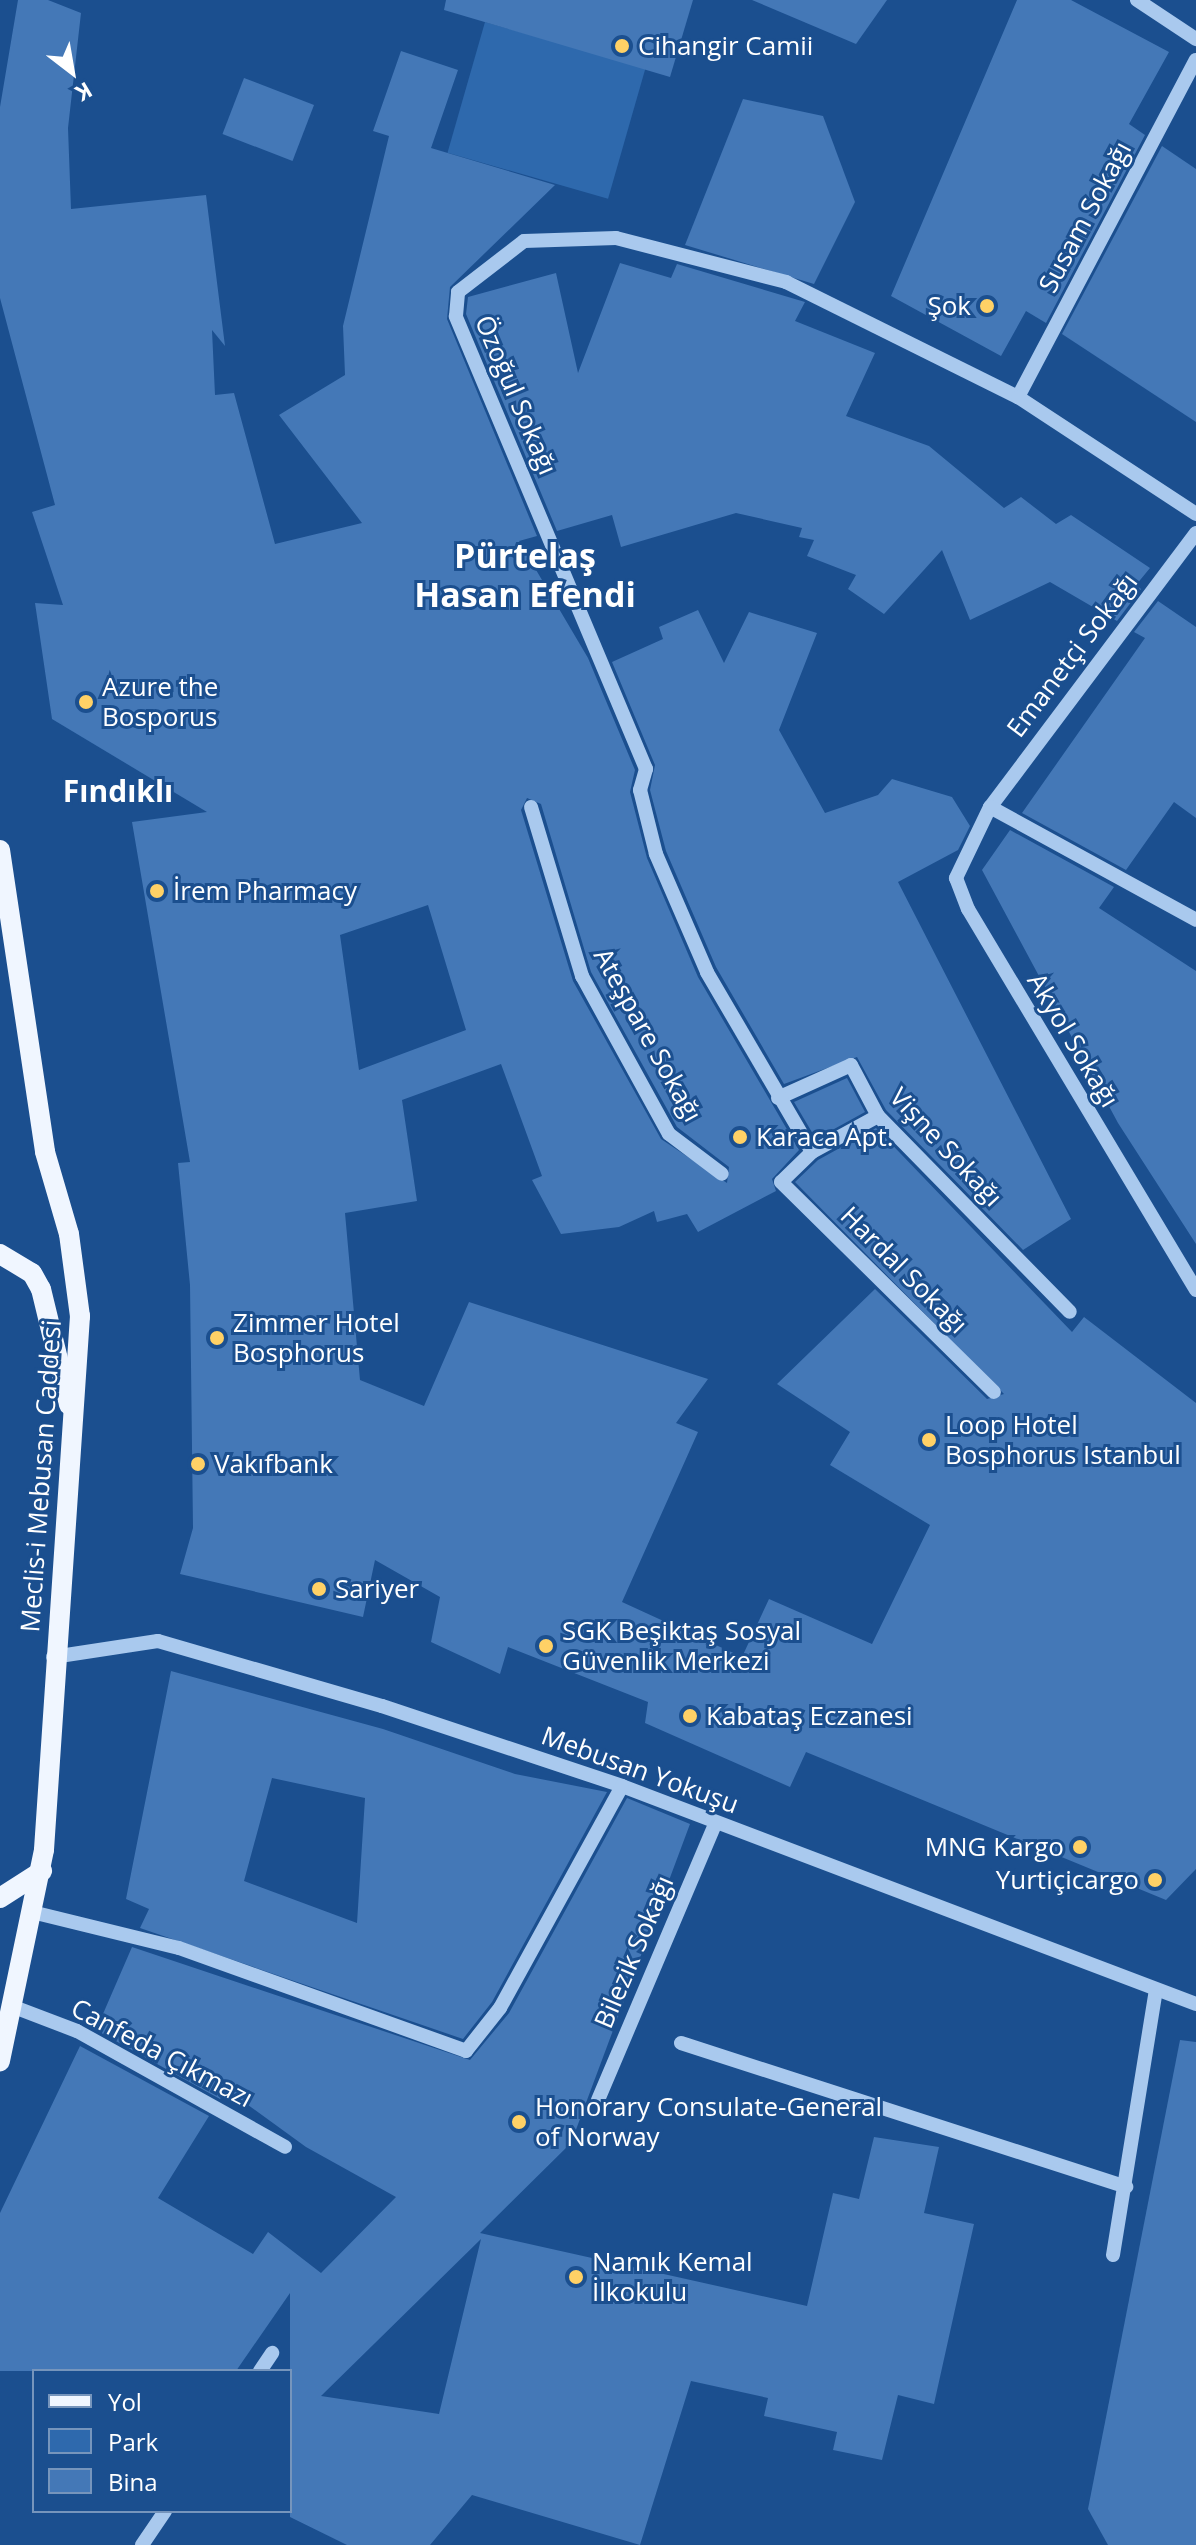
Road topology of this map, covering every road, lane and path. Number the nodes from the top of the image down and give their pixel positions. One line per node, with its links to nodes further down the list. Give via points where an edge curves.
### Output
1 (1137, 0): 2 (street)
2 (1196, 39)
3 (1196, 60): 4 (street, Susam Sokağı)
4 (1018, 397): 5 (street, Özoğul Sokağı); 11 (street, Özoğul Sokağı, via 786,282 616,238 524,241 481,267 458,292 456,316 646,769 640,790 656,854 707,972)
5 (1196, 514)
6 (1196, 533): 8 (street, Emanetçi Sokağı)
7 (531, 807): 14 (street, Ateşpare Sokağı, via 582,976 669,1134)
8 (990, 807): 10 (street); 16 (street, Akyol Sokağı, via 956,878 968,909)
9 (0, 850): 19 (main road, Meclis-i Mebusan Caddesi, via 45,1152 76,1278)
10 (1196, 920)
11 (778, 1098): 12 (street, Vişne Sokağı, via 851,1065); 13 (street)
12 (878, 1116): 13 (street); 17 (street, Vişne Sokağı)
13 (812, 1152): 18 (street, Hardal Sokağı, via 781,1182)
14 (722, 1174)
15 (0, 1254): 19 (main road, via 32,1273 41,1289)
16 (1196, 1290)
17 (1070, 1312)
18 (994, 1392)
19 (73, 1425): 20 (main road, Meclis-i Mebusan Caddesi)
20 (53, 1657): 21 (street, Mebusan Yokuşu, via 158,1641); 23 (main road, Meclis-i Mebusan Caddesi)
21 (622, 1786): 22 (street, Mebusan Yokuşu); 25 (street, via 500,2008 466,2051 179,1948)
22 (715, 1825): 26 (street, Mebusan Yokuşu); 31 (street, Bilezik Sokağı)
23 (42, 1871): 24 (main road); 25 (main road, Meclis-i Mebusan Caddesi)
24 (0, 1898)
25 (36, 1913): 28 (main road, Meclis-i Mebusan Caddesi)
26 (1156, 1990): 27 (street, Mebusan Yokuşu); 33 (street)
27 (1196, 2004)
28 (14, 2007): 30 (main road, Meclis-i Mebusan Caddesi); 32 (street, Canfeda Çıkmazı, via 77,2031)
29 (681, 2043): 33 (street)
30 (0, 2061)
31 (598, 2100)
32 (285, 2147)
33 (1126, 2187): 34 (street)
34 (1113, 2255)
35 (272, 2353): 36 (street)
36 (261, 2369)
37 (164, 2513): 38 (street)
38 (142, 2545)

